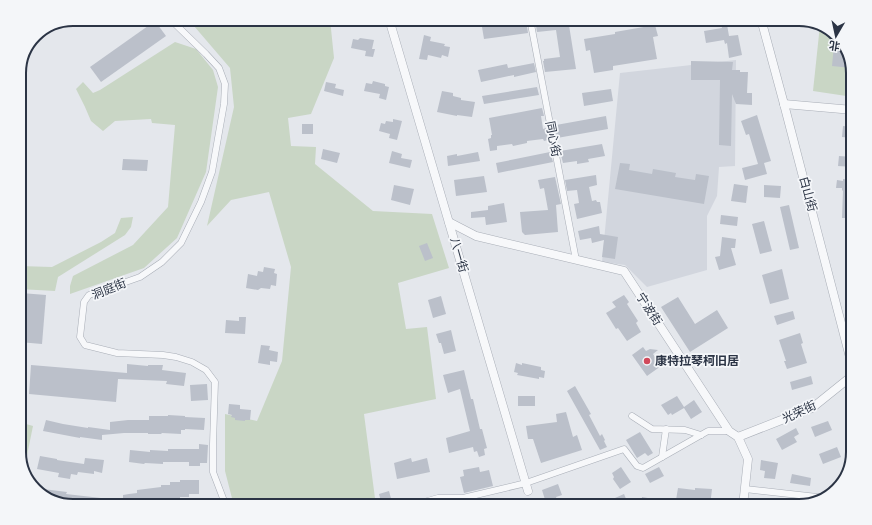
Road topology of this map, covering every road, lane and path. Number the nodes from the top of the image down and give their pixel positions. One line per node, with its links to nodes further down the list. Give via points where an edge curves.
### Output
1 (177, 26): 20 (street, 洞庭街, via 219,68 225,84 212,172 181,243 162,262 140,277 89,294 84,302 80,337 85,345 118,353 176,357 206,370 215,382 213,472)
2 (391, 26): 7 (street, 八一街)
3 (531, 26): 8 (street, 同心街)
4 (763, 26): 5 (street, 白山街)
5 (784, 104): 6 (street); 9 (street, 白山街)
6 (846, 109)
7 (449, 222): 8 (street, 宁波街, via 476,236); 17 (street, 八一街)
8 (576, 260): 13 (street, 宁波街, via 624,271)
9 (846, 342)
10 (846, 381): 15 (street, 光荣街, via 812,408)
11 (632, 416): 12 (street, via 652,429)
12 (666, 430): 14 (street, via 685,430); 16 (street)
13 (729, 431): 14 (street, via 708,431); 15 (street, 宁波街)
14 (701, 435): 16 (street)
15 (738, 437): 18 (street, via 748,459)
16 (662, 457): 17 (street, via 643,468 637,466 624,449)
17 (527, 487): 21 (street, via 463,498)
18 (744, 489): 19 (street); 22 (street)
19 (812, 497)
20 (223, 499)
21 (434, 499)
22 (743, 499)

